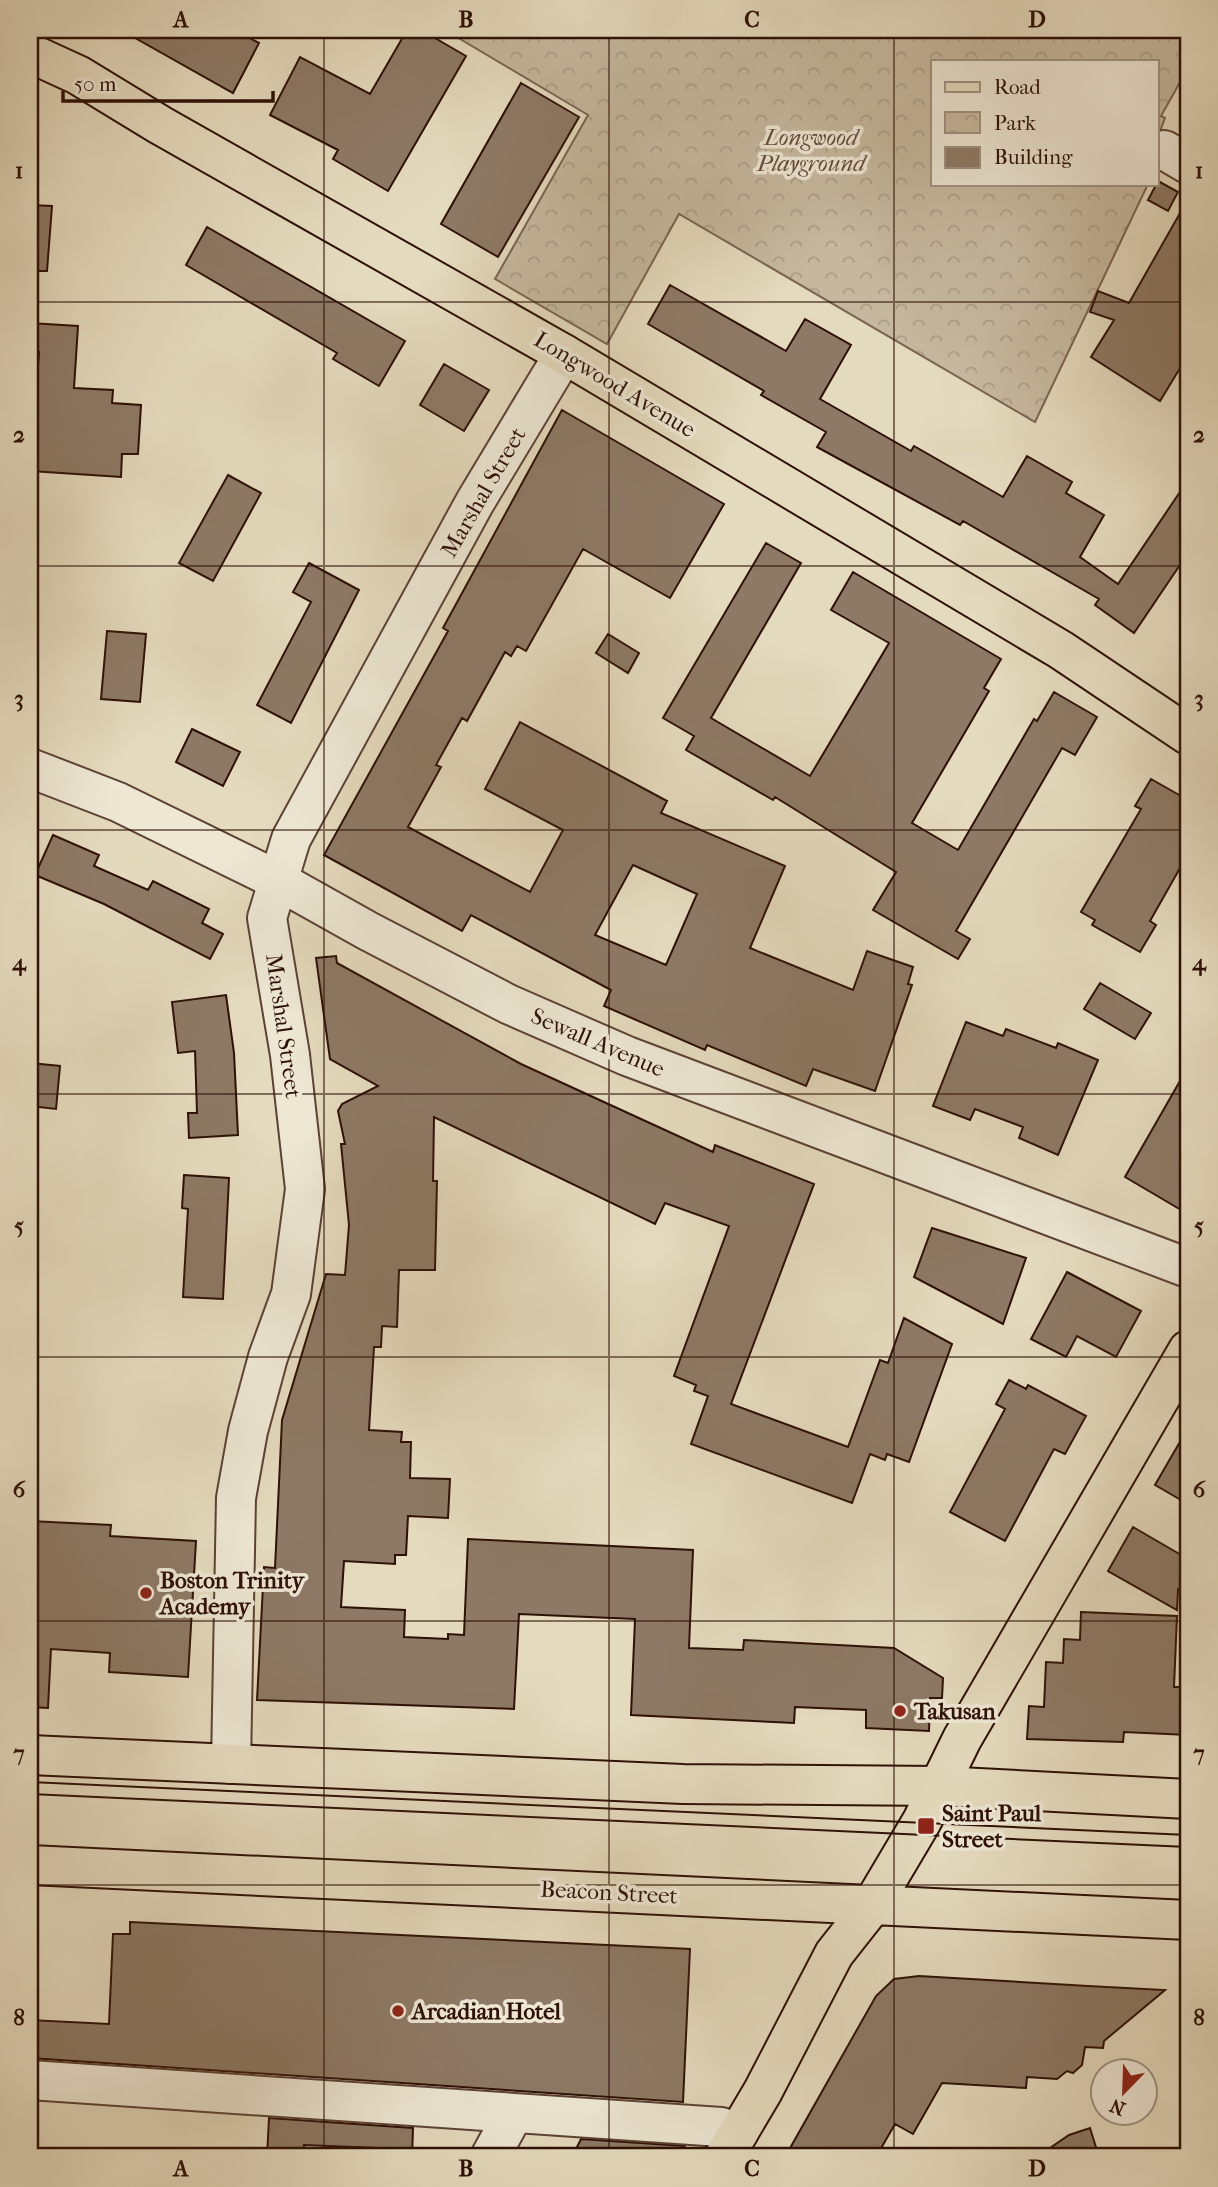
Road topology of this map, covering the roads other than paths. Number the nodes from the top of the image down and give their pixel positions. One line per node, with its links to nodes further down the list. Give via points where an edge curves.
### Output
1 (30, 53): 2 (main road, Longwood Avenue, via 78,75)
2 (564, 354): 3 (main road, Longwood Avenue, via 1060,650); 5 (street, Marshal Street, via 475,502 298,827)
3 (1188, 735)
4 (30, 768): 5 (street, Sewall Avenue, via 118,802)
5 (277, 880): 6 (street, Sewall Avenue, via 508,1004 627,1056); 9 (street, Marshal Street, via 267,918 290,1055 305,1189 291,1294 248,1431 236,1498)
6 (1188, 1268)
7 (1188, 1350): 10 (main road, via 962,1740)
8 (30, 1755): 9 (main road)
9 (231, 1764): 10 (main road, via 733,1786)
10 (940, 1786): 11 (main road); 13 (main road)
11 (1188, 1799)
12 (30, 1865): 13 (main road, Beacon Street, via 781,1899)
13 (871, 1907): 14 (main road, Beacon Street); 17 (main road, via 834,1954)
14 (1188, 1920)
15 (30, 2080): 16 (street)
16 (514, 2113): 17 (street, via 721,2127); 18 (street)
17 (732, 2145)
18 (490, 2157)

